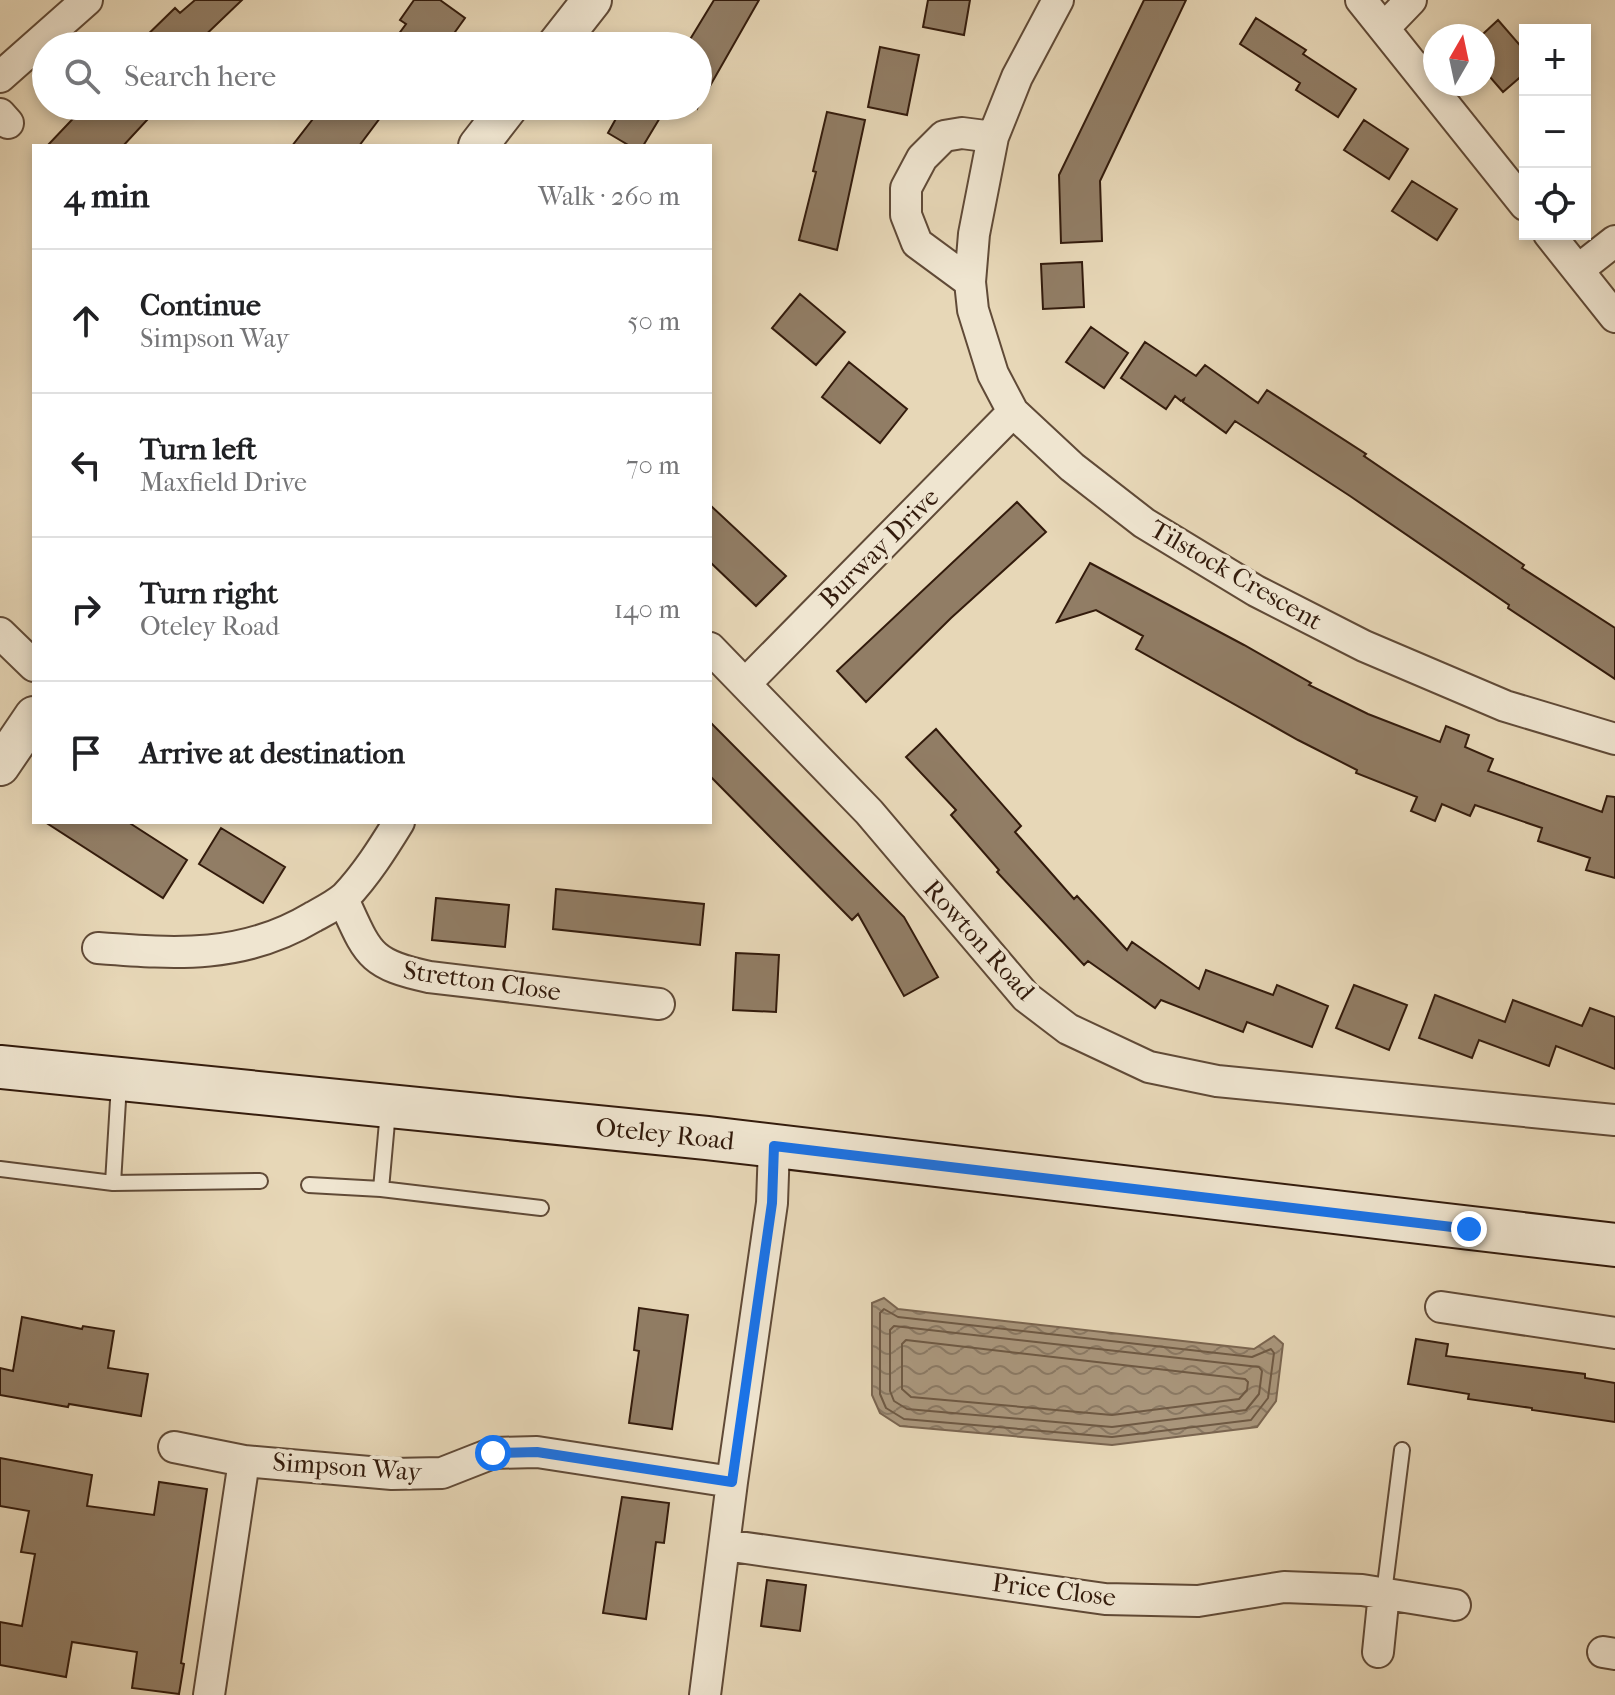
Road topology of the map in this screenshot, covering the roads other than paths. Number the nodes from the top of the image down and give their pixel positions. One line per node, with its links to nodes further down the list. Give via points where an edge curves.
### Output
1 (87, 0): 7 (street)
2 (592, 0): 8 (street)
3 (1058, 0): 12 (street, Tilstock Crescent, via 1017,77)
4 (1361, 0): 6 (street)
5 (1411, 0): 6 (street)
6 (1385, 27): 14 (street)
7 (51, 32)
8 (567, 32)
9 (32, 49): 10 (street)
10 (0, 77)
11 (498, 120): 13 (street)
12 (993, 137): 18 (street, Tilstock Crescent); 18 (street, via 944,136 922,158 906,188 906,215 917,243)
13 (480, 144)
14 (1519, 197)
15 (1554, 240): 17 (street)
16 (1615, 241): 17 (street)
17 (1578, 270): 19 (street)
18 (970, 282): 20 (street, Tilstock Crescent, via 982,343)
19 (1615, 317)
20 (1013, 412): 24 (street, Burway Drive); 26 (street, Tilstock Crescent, via 1144,523 1256,591 1364,646 1505,706)
21 (0, 633): 23 (street)
22 (712, 650): 24 (street, Rowton Road)
23 (32, 664)
24 (746, 683): 35 (street, Rowton Road, via 869,812 1026,997 1068,1029 1149,1067 1217,1081)
25 (32, 719): 27 (street)
26 (1615, 739)
27 (0, 766)
28 (398, 824): 29 (street)
29 (343, 899): 30 (street, via 286,933 248,945 209,952); 31 (street, Stretton Close, via 365,948 392,969)
30 (98, 948)
31 (659, 1004)
32 (0, 1067): 33 (main road, Oteley Road)
33 (119, 1078): 34 (main road, Oteley Road); 39 (lane)
34 (388, 1106): 36 (main road, Oteley Road); 41 (lane)
35 (1615, 1120)
36 (774, 1146): 43 (main road, Oteley Road); 49 (street, via 772,1203)
37 (0, 1169): 39 (lane)
38 (260, 1181): 39 (lane)
39 (113, 1183)
40 (309, 1185): 41 (lane)
41 (381, 1189): 42 (lane)
42 (541, 1208)
43 (1615, 1245)
44 (1441, 1307): 45 (street)
45 (1615, 1333)
46 (174, 1447): 48 (street, Simpson Way)
47 (1402, 1450): 51 (lane)
48 (244, 1461): 49 (street, Simpson Way, via 392,1474 442,1473 493,1453 537,1452); 54 (street, Simpson Way)
49 (732, 1482): 50 (street)
50 (725, 1545): 51 (street, Price Close, via 1105,1599 1198,1601 1284,1587); 55 (street)
51 (1384, 1593): 52 (street, Price Close); 53 (street)
52 (1455, 1605)
53 (1378, 1652)
54 (209, 1695)
55 (705, 1695)

